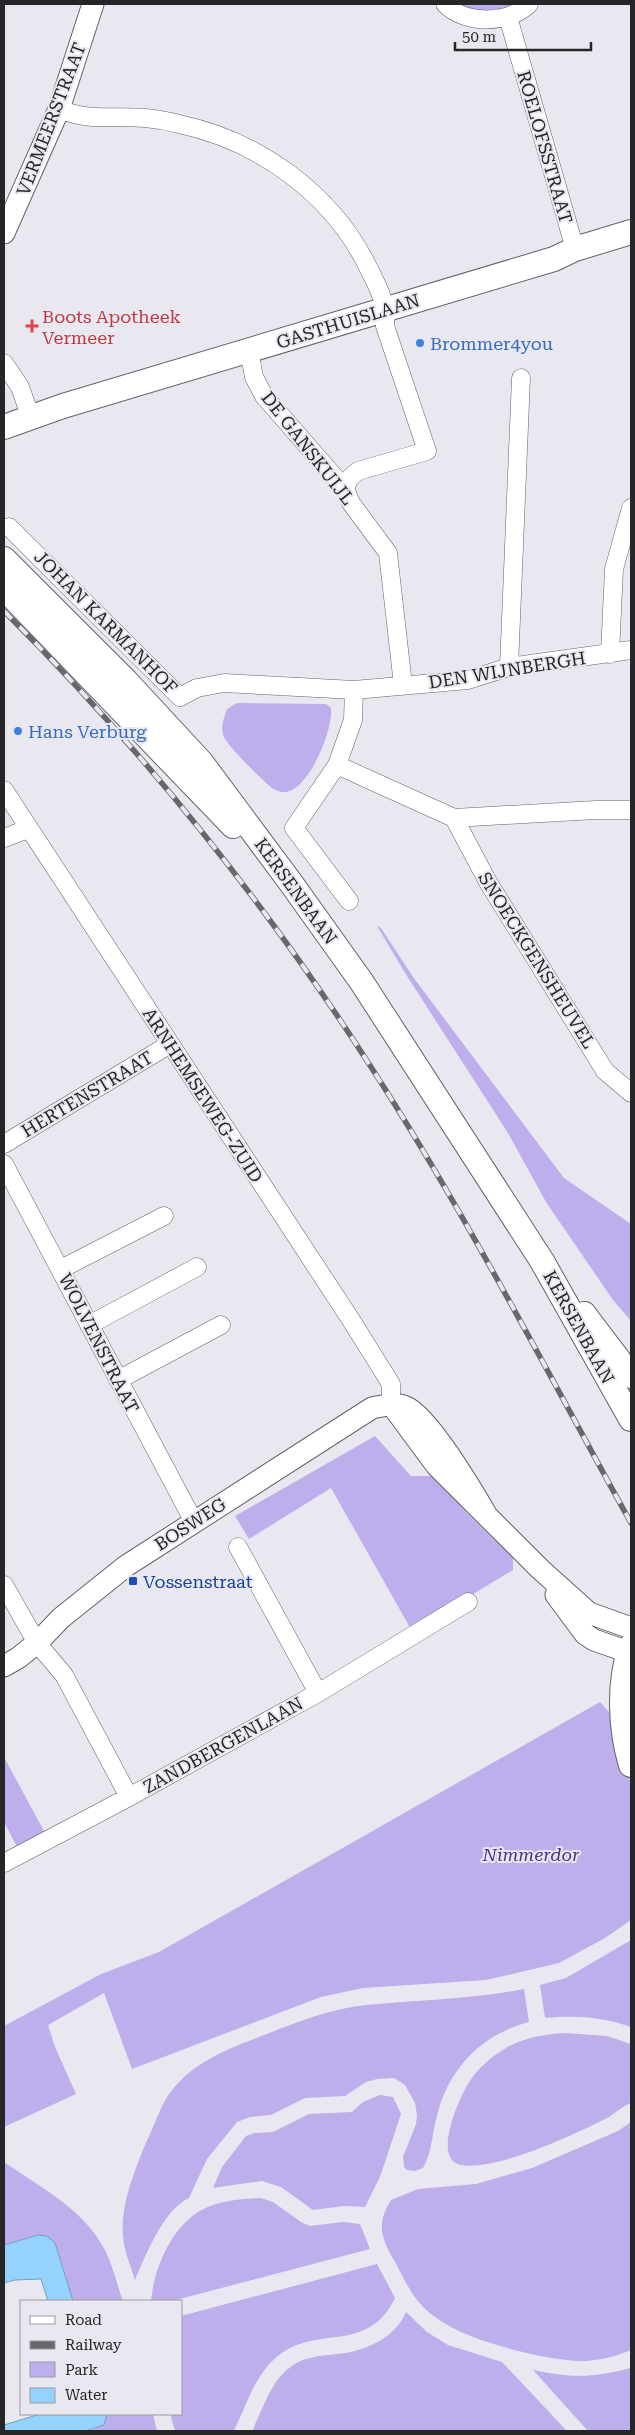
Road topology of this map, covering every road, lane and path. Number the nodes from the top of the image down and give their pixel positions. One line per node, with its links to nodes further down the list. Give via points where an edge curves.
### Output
1 (93, 4): 5 (street, VERMEERSTRAAT)
2 (445, 4): 4 (street, via 466,16 487,20)
3 (529, 4): 4 (street)
4 (508, 16): 9 (street, ROELOFSSTRAAT)
5 (58, 109): 6 (street, VERMEERSTRAAT); 10 (street, via 77,116 145,118 180,124 222,136 264,157 302,182 340,221 360,251)
6 (9, 210): 8 (street, VERMEERSTRAAT)
7 (631, 232): 9 (main road, GASTHUISLAAN)
8 (4, 233)
9 (575, 249): 10 (main road, GASTHUISLAAN, via 554,259)
10 (386, 308): 11 (main road, GASTHUISLAAN); 17 (street, via 385,326 427,451 358,471)
11 (249, 351): 15 (main road, GASTHUISLAAN); 17 (street, DE GANSKUIJL, via 254,377 264,396)
12 (4, 363): 15 (street, via 20,387)
13 (521, 378): 24 (street)
14 (4, 409): 15 (main road, GASTHUISLAAN)
15 (29, 413): 16 (main road, GASTHUISLAAN)
16 (4, 426)
17 (344, 489): 25 (street, DE GANSKUIJL, via 388,553)
18 (631, 508): 23 (street, via 614,569)
19 (9, 527): 26 (street, JOHAN KARMANHOF, via 180,696 224,682)
20 (4, 559): 33 (main road, KERSENBAAN, via 126,681 201,762)
21 (4, 588): 33 (main road)
22 (631, 650): 23 (street, DEN WIJNBERGH)
23 (610, 654): 24 (street, DEN WIJNBERGH)
24 (509, 667): 25 (street, DEN WIJNBERGH, via 468,680)
25 (403, 685): 26 (street, DEN WIJNBERGH)
26 (354, 690): 27 (street, via 353,720)
27 (337, 765): 30 (street); 34 (street, via 294,828)
28 (4, 790): 31 (street, ARNHEMSEWEG-ZUID)
29 (631, 810): 30 (street)
30 (454, 818): 36 (street, SNOECKGENSHEUVEL, via 488,882 605,1070)
31 (28, 829): 32 (street); 35 (street, ARNHEMSEWEG-ZUID)
32 (4, 838)
33 (291, 883): 40 (main road, KERSENBAAN, via 361,981)
34 (349, 901)
35 (170, 1044): 37 (street, HERTENSTRAAT); 47 (street, ARNHEMSEWEG-ZUID, via 391,1384)
36 (631, 1093)
37 (4, 1144)
38 (4, 1164): 42 (street, WOLVENSTRAAT)
39 (164, 1216): 42 (street)
40 (542, 1261): 45 (main road, KERSENBAAN); 48 (main road, KERSENBAAN)
41 (197, 1267): 43 (street)
42 (61, 1269): 43 (street, WOLVENSTRAAT)
43 (89, 1325): 46 (street, WOLVENSTRAAT)
44 (221, 1325): 46 (street)
45 (631, 1376)
46 (118, 1380): 49 (street, WOLVENSTRAAT)
47 (391, 1404): 49 (street, BOSWEG, via 372,1408); 51 (street, ARNHEMSEWEG-ZUID, via 436,1465)
48 (631, 1419)
49 (194, 1522): 55 (street, BOSWEG, via 126,1566 61,1618)
50 (238, 1547): 58 (street, ZANDBERGENLAAN)
51 (540, 1568): 54 (street, ARNHEMSEWEG-ZUID, via 589,1613); 56 (street, ARNHEMSEWEG-ZUID, via 585,1634)
52 (4, 1585): 55 (street)
53 (468, 1602): 58 (street, ZANDBERGENLAAN)
54 (631, 1628)
55 (37, 1643): 57 (street, BOSWEG); 60 (street, ZANDBERGENLAAN, via 64,1675)
56 (630, 1651): 59 (main road, ARNHEMSEWEG-ZUID, via 625,1668 623,1701 626,1748)
57 (4, 1666)
58 (318, 1693): 60 (street, ZANDBERGENLAAN)
59 (631, 1765)
60 (129, 1797): 61 (street, ZANDBERGENLAAN)
61 (4, 1863)

